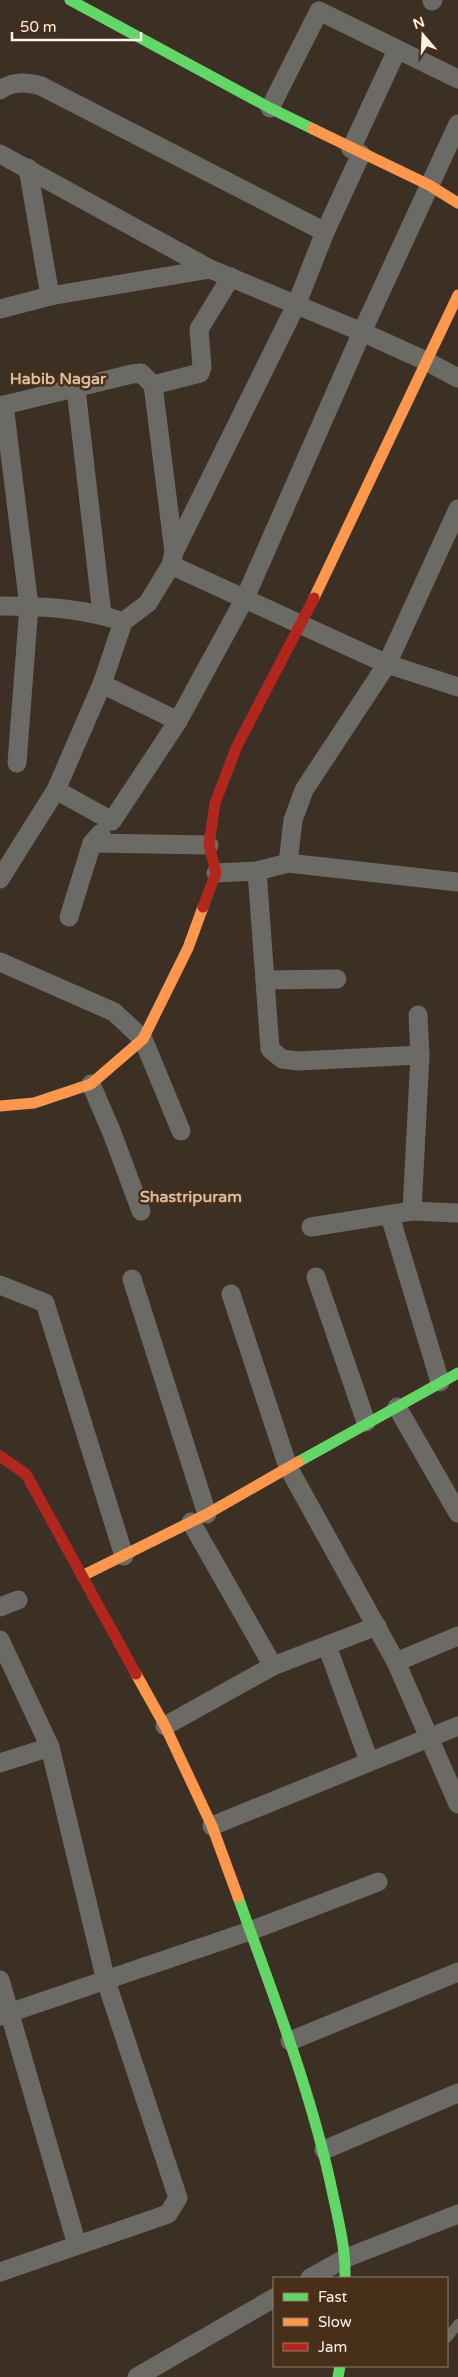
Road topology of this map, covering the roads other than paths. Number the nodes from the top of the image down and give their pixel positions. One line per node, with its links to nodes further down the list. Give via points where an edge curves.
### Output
1 (70, 0): 5 (street)
2 (398, 50): 3 (street); 5 (street, via 319,11); 7 (street)
3 (458, 79)
4 (0, 90): 12 (street, via 21,82 40,86)
5 (270, 108): 7 (street)
6 (458, 124): 10 (street)
7 (356, 152): 10 (street); 12 (street)
8 (0, 154): 9 (street)
9 (28, 168): 13 (street); 16 (street)
10 (428, 185): 11 (street); 19 (street)
11 (458, 203)
12 (325, 232): 17 (street)
13 (210, 269): 14 (street); 16 (street)
14 (231, 277): 17 (street); 22 (street, via 199,329 200,373)
15 (458, 295): 20 (street)
16 (50, 296): 18 (street)
17 (297, 303): 19 (street); 26 (street)
18 (0, 309)
19 (362, 332): 20 (street); 27 (street)
20 (426, 361): 21 (street); 32 (street)
21 (458, 378)
22 (153, 384): 23 (street, via 141,373); 26 (street)
23 (76, 389): 24 (street); 30 (street)
24 (2, 406): 29 (street)
25 (458, 508): 33 (street)
26 (172, 558): 27 (street); 31 (street, via 148,603)
27 (245, 598): 32 (street); 36 (street)
28 (0, 606): 29 (street)
29 (29, 606): 30 (street); 37 (street)
30 (102, 614): 31 (street)
31 (123, 622): 34 (street)
32 (302, 626): 33 (street); 41 (street, via 237,746 215,803)
33 (387, 664): 35 (street); 42 (street, via 304,790 293,820)
34 (102, 684): 36 (street); 38 (street)
35 (458, 687)
36 (178, 721): 39 (street)
37 (17, 763)
38 (56, 790): 39 (street); 45 (street)
39 (112, 821): 40 (street)
40 (92, 843): 41 (street); 47 (street)
41 (209, 845): 44 (street)
42 (288, 863): 43 (street); 46 (street)
43 (257, 871): 44 (street); 50 (street)
44 (216, 873): 52 (street, via 188,948)
45 (0, 879)
46 (458, 882)
47 (69, 917)
48 (0, 962): 52 (street, via 114,1012)
49 (338, 979): 50 (street)
50 (266, 980): 53 (street, via 270,1049 282,1059)
51 (418, 1016): 53 (street)
52 (143, 1039): 54 (street); 56 (street)
53 (420, 1055): 58 (street)
54 (91, 1084): 55 (street, via 34,1103); 57 (street)
55 (0, 1106)
56 (181, 1131)
57 (141, 1211)
58 (412, 1211): 59 (street); 60 (street)
59 (458, 1213)
60 (390, 1216): 61 (street); 67 (street)
61 (311, 1227)
62 (316, 1278): 69 (street)
63 (132, 1279): 73 (street)
64 (0, 1285): 74 (street, via 45,1303)
65 (231, 1294): 71 (street)
66 (458, 1373): 67 (street)
67 (440, 1382): 68 (street)
68 (397, 1407): 69 (street); 72 (street)
69 (366, 1422): 71 (street)
70 (0, 1456): 75 (street, via 26,1474)
71 (288, 1466): 73 (street); 78 (street)
72 (458, 1513)
73 (199, 1518): 74 (street); 83 (street)
74 (124, 1556): 75 (street)
75 (82, 1576): 84 (street)
76 (18, 1600): 77 (street)
77 (0, 1607)
78 (377, 1626): 81 (street); 82 (street)
79 (458, 1636): 82 (street)
80 (0, 1640): 87 (street)
81 (327, 1646): 83 (street); 88 (street)
82 (396, 1662): 86 (street)
83 (272, 1666): 84 (street)
84 (165, 1726): 91 (street)
85 (458, 1726): 86 (street)
86 (430, 1737): 88 (street); 90 (street)
87 (50, 1747): 89 (street); 96 (street)
88 (369, 1761): 91 (street)
89 (0, 1763)
90 (458, 1804)
91 (212, 1826): 93 (street)
92 (378, 1882): 93 (street)
93 (250, 1931): 96 (street); 98 (street)
94 (458, 1972): 98 (street)
95 (0, 1980): 97 (street)
96 (106, 1981): 97 (street); 102 (street, via 178,2198 168,2214)
97 (5, 2014): 102 (street)
98 (290, 2041): 100 (street)
99 (458, 2093): 100 (street)
100 (324, 2150): 103 (street)
101 (458, 2214): 103 (street)
102 (77, 2245): 104 (street)
103 (346, 2258): 105 (street); 106 (street)
104 (0, 2272)
105 (312, 2277)
106 (345, 2277)
107 (273, 2299): 110 (street)
108 (458, 2324): 109 (lane)
109 (448, 2337)
110 (137, 2377)

